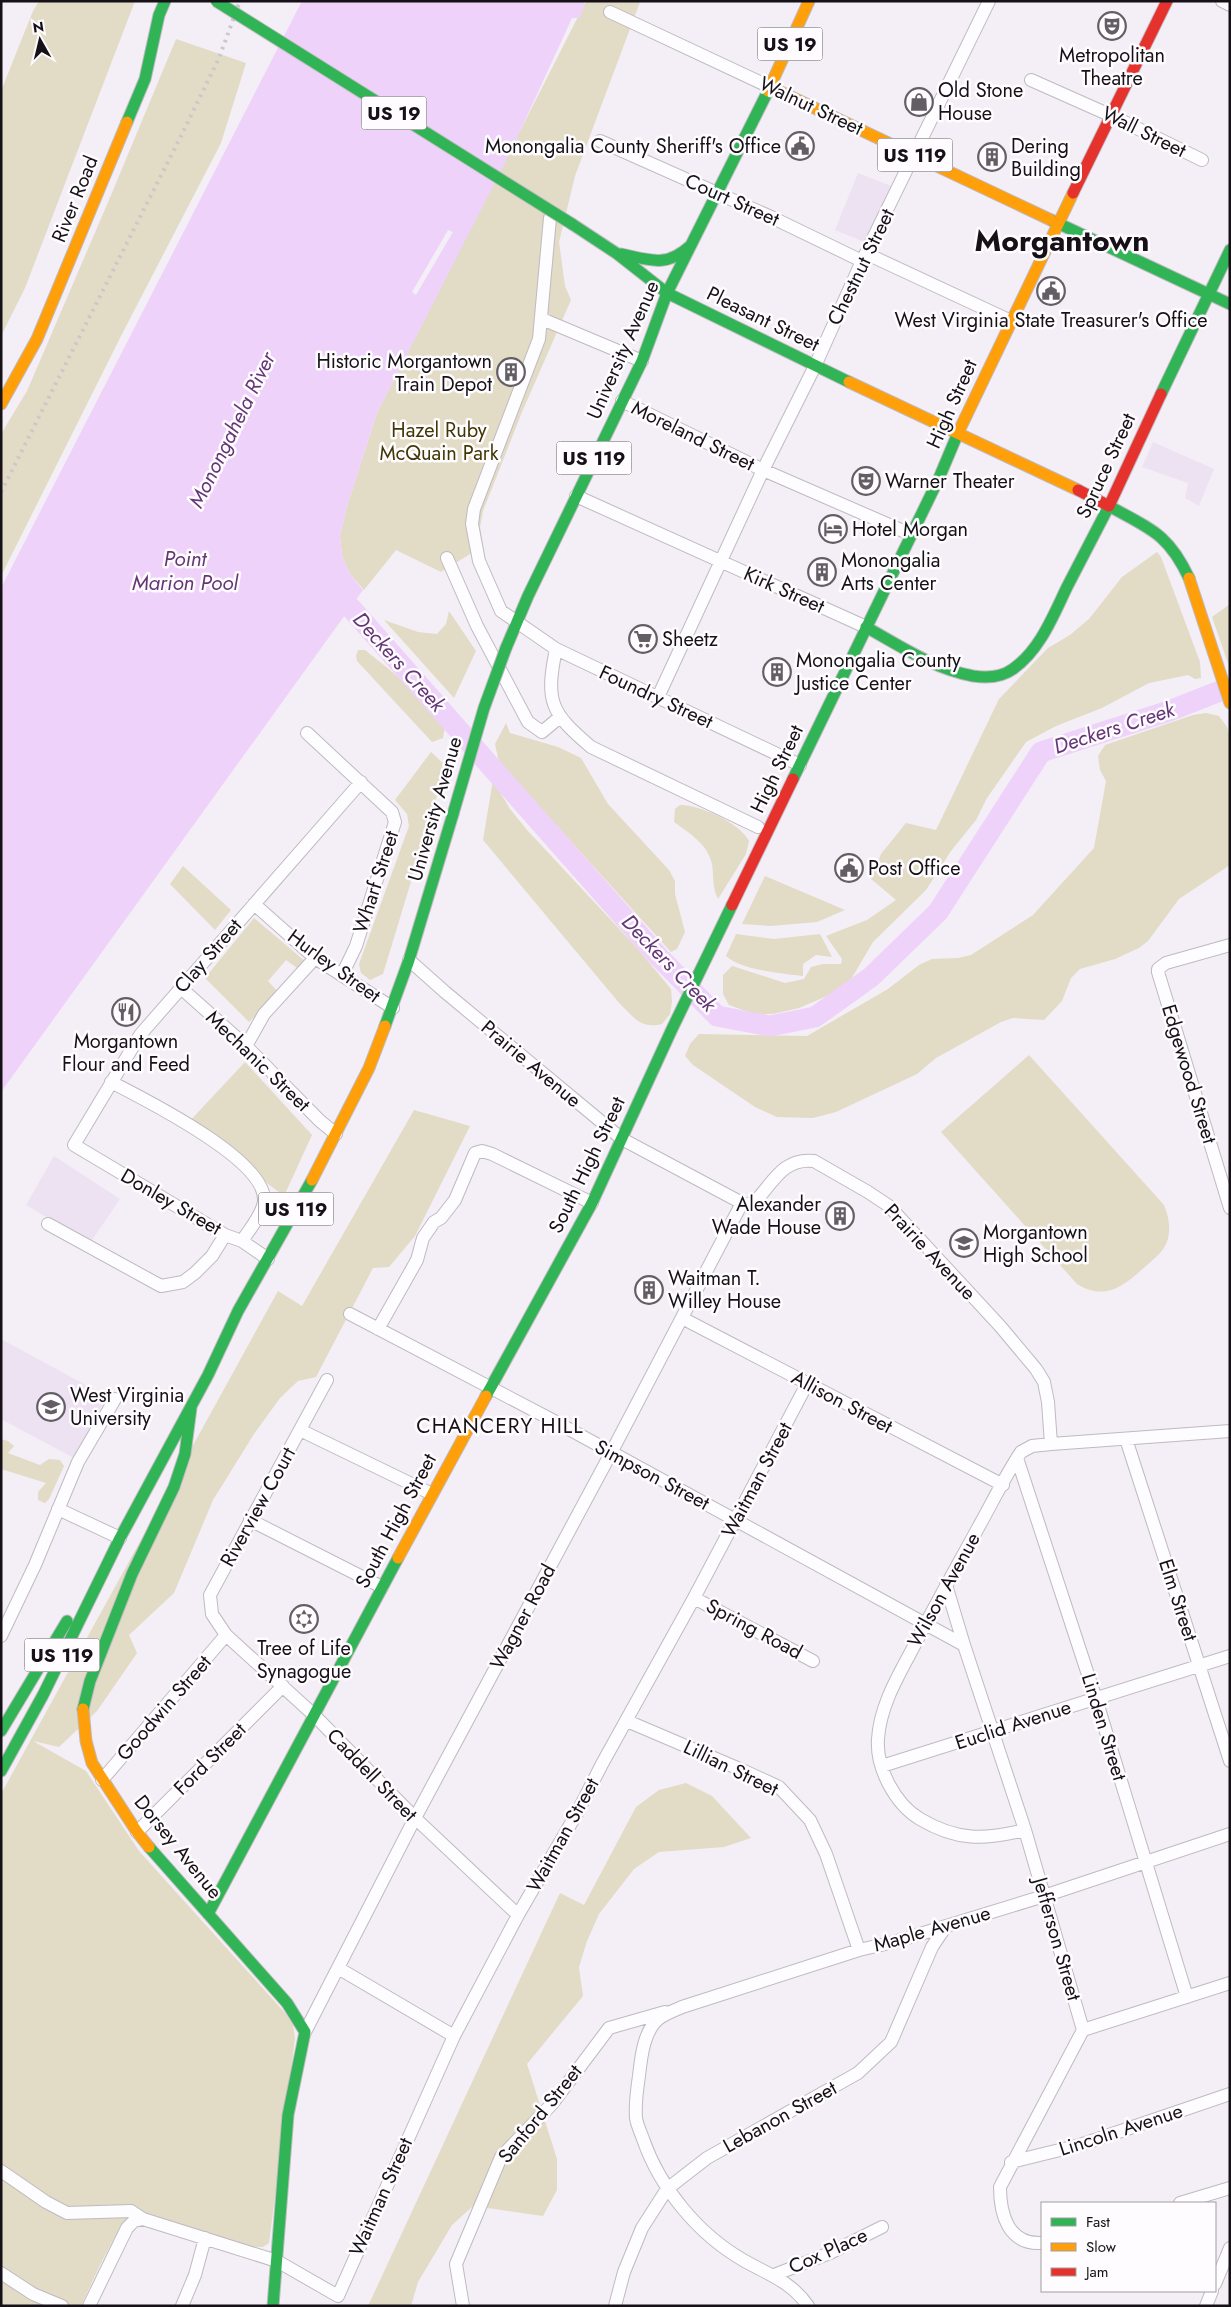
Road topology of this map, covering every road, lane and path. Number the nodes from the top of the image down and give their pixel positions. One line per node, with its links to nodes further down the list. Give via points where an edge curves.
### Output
1 (165, 1): 30 (main road, River Road, via 145,79 48,315)
2 (216, 1): 20 (main road, Pleasant Street / US 19, bridge)
3 (809, 1): 10 (main road, University Avenue / US 19)
4 (989, 1): 13 (street, Chestnut Street)
5 (1167, 1): 11 (main road, High Street)
6 (1222, 1): 7 (street)
7 (1230, 5)
8 (610, 12): 10 (street, Walnut Street)
9 (1031, 80): 11 (street, Wall Street)
10 (770, 87): 13 (main road, Walnut Street / US 119); 15 (main road, University Avenue / US 19)
11 (1112, 116): 14 (street, Wall Street); 17 (main road, High Street)
12 (600, 141): 15 (street, Court Street)
13 (916, 155): 17 (main road, Walnut Street / US 119); 21 (street, Chestnut Street)
14 (1202, 160)
15 (718, 194): 18 (main road, University Avenue / US 19); 21 (street, Court Street)
16 (550, 218): 25 (street, Foundry Street)
17 (1059, 223): 23 (main road, Walnut Street); 26 (main road, High Street)
18 (694, 242): 20 (main road, via 674,260 662,262); 22 (main road, University Avenue / US 19)
19 (1230, 250): 23 (main road, Spruce Street)
20 (616, 253): 22 (main road, Pleasant Street / US 19)
21 (864, 257): 26 (street, Court Street); 28 (street, Chestnut Street)
22 (667, 293): 27 (main road, University Avenue / US 119); 28 (main road, Pleasant Street)
23 (1209, 294): 24 (main road, Walnut Street); 34 (main road, Spruce Street, via 1143,428)
24 (1230, 304)
25 (542, 319): 27 (street); 38 (street, Foundry Street, via 539,339 474,509 472,524 480,561 501,611)
26 (1010, 321): 31 (main road, High Street)
27 (642, 361): 29 (main road, University Avenue / US 119)
28 (815, 366): 31 (main road, Pleasant Street); 32 (street, Chestnut Street)
29 (622, 401): 32 (street, Moreland Street); 33 (main road, University Avenue / US 119)
30 (1, 404)
31 (958, 433): 34 (main road, Pleasant Street); 35 (main road, High Street)
32 (763, 470): 35 (street, Moreland Street); 37 (street, Chestnut Street)
33 (576, 496): 37 (street, Kirk Street); 38 (main road, University Avenue / US 119)
34 (1109, 506): 41 (main road, Spruce Street, via 1041,639 1010,671); 43 (main road, Pleasant Street, via 1158,533 1176,552 1189,577)
35 (910, 534): 39 (main road, High Street)
36 (447, 558): 44 (street, via 477,626 528,722 542,732)
37 (722, 562): 39 (street, Kirk Street); 42 (street, Chestnut Street)
38 (517, 622): 40 (street, Foundry Street); 52 (main road, University Avenue / US 119, bridge, via 484,708)
39 (866, 627): 41 (main road, Kirk Street, via 934,663 981,678); 46 (main road, High Street)
40 (556, 649): 42 (street, Foundry Street); 44 (street, via 550,689 552,704)
41 (993, 677)
42 (658, 696): 46 (street, Foundry Street)
43 (1230, 703)
44 (560, 718): 48 (street, via 592,747)
45 (306, 733): 47 (street, Wharf Street)
46 (800, 765): 57 (main road, High Street)
47 (361, 782): 49 (street, Clay Street); 53 (street, Wharf Street, via 392,812 395,822 356,946)
48 (758, 827)
49 (254, 904): 51 (street, Hurley Street); 54 (street, Clay Street)
50 (1230, 945): 64 (street, Edgewood Street, via 1166,963 1158,969)
51 (315, 958): 53 (street, Hurley Street); 56 (street, via 264,1014)
52 (409, 960): 55 (main road, University Avenue / US 119); 60 (street, Prairie Avenue)
53 (342, 975): 55 (street, Hurley Street)
54 (181, 988): 56 (street, Mechanic Street); 58 (street, Clay Street, via 140,1035)
55 (393, 1008): 59 (main road, University Avenue / US 119, via 369,1068)
56 (246, 1046): 59 (street, Mechanic Street)
57 (656, 1066): 60 (main road, South High Street)
58 (111, 1082): 61 (street, Clay Street); 67 (street, via 188,1123 229,1153 257,1179 263,1189 264,1202)
59 (336, 1134): 68 (main road, University Avenue / US 119)
60 (622, 1139): 62 (main road, South High Street); 63 (street, Prairie Avenue)
61 (74, 1145): 66 (street, Donley Street)
62 (592, 1203): 71 (street, via 492,1154 475,1153 455,1200 423,1238 417,1260); 74 (main road, South High Street)
63 (742, 1203): 70 (street, Wagner Road); 80 (street, Prairie Avenue, via 752,1206 785,1166 805,1160 814,1161 889,1206 1036,1369 1044,1382 1048,1402)
64 (1230, 1208)
65 (48, 1224): 66 (street, via 161,1286 183,1282 195,1273 212,1256)
66 (225, 1234): 67 (street, Donley Street)
67 (242, 1241): 68 (street, Donley Street)
68 (268, 1259): 76 (main road, University Avenue / US 119)
69 (350, 1314): 71 (street, Simpson Street)
70 (682, 1318): 73 (street, Allison Street); 81 (street, Wagner Road)
71 (378, 1329): 74 (street, Simpson Street)
72 (327, 1380): 77 (street, Riverview Court)
73 (807, 1384): 83 (street, Allison Street); 87 (street, Waitman Street)
74 (490, 1387): 81 (street, Simpson Street); 84 (main road, South High Street)
75 (115, 1399): 85 (street, via 78,1462)
76 (191, 1406): 88 (main road, University Avenue / US 119); 108 (main road, Dorsey Avenue, via 185,1454 174,1487 104,1641 82,1714 92,1764)
77 (300, 1430): 84 (street); 86 (street, Riverview Court)
78 (1230, 1431): 79 (street)
79 (1126, 1439): 80 (street); 98 (street, Elm Street)
80 (1051, 1444): 82 (street, via 1032,1446)
81 (611, 1453): 87 (street, Simpson Street); 109 (street, Wagner Road)
82 (1017, 1458): 83 (street, Wilson Avenue); 100 (street, Linden Street)
83 (1003, 1485): 89 (street, Wilson Avenue)
84 (432, 1494): 90 (main road, South High Street)
85 (58, 1509): 88 (street); 94 (street)
86 (250, 1520): 90 (street); 93 (street, Riverview Court, via 210,1595 212,1614)
87 (735, 1520): 91 (street, Waitman Street); 92 (street, Simpson Street)
88 (120, 1538): 103 (main road, University Avenue / US 119); 107 (main road, University Avenue / US 119, via 43,1695)
89 (946, 1585): 92 (street, Wilson Avenue); 95 (street, Jefferson Street)
90 (382, 1587): 101 (main road, South High Street)
91 (694, 1598): 97 (street, Spring Road); 102 (street, Waitman Street)
92 (925, 1624): 95 (street); 106 (street, Wilson Avenue, via 881,1714 878,1740)
93 (226, 1635): 99 (street, Caddell Street); 108 (street, Goodwin Street)
94 (1, 1636)
95 (964, 1645): 104 (street, Jefferson Street)
96 (1230, 1656): 98 (street, Euclid Avenue)
97 (813, 1660)
98 (1200, 1666): 100 (street, Euclid Avenue); 105 (street, Elm Street)
99 (283, 1686): 101 (street, Caddell Street); 111 (street, Ford Street)
100 (1096, 1699): 104 (street, Euclid Avenue); 113 (street, Linden Street)
101 (314, 1715): 109 (street, Caddell Street); 115 (main road, South High Street)
102 (627, 1720): 116 (street, Waitman Street); 118 (street, Lillian Street, via 778,1787 810,1820 826,1854)
103 (1, 1731)
104 (992, 1732): 106 (street, Euclid Avenue); 110 (street, Jefferson Street)
105 (1230, 1761)
106 (882, 1766): 110 (street, Wilson Avenue, via 896,1797 910,1813 952,1835 998,1837)
107 (1, 1771)
108 (102, 1780): 111 (main road, Dorsey Avenue)
109 (415, 1818): 116 (street, Caddell Street); 119 (street, Wagner Road)
110 (1025, 1830): 114 (street, Jefferson Street)
111 (137, 1832): 115 (main road, Dorsey Avenue)
112 (1230, 1834): 113 (street, Maple Avenue)
113 (1146, 1861): 114 (street, Maple Avenue); 121 (street, Linden Street)
114 (1044, 1896): 117 (street, Maple Avenue); 123 (street, Jefferson Street)
115 (208, 1914): 124 (main road, Dorsey Avenue, via 287,2003)
116 (518, 1915): 125 (street, Waitman Street)
117 (946, 1926): 118 (street, Maple Avenue); 130 (street, Lebanon Street, via 932,1947 891,2042 858,2073 707,2158)
118 (859, 1950): 122 (street, Maple Avenue)
119 (338, 1968): 124 (street, Wagner Road); 125 (street)
120 (1230, 1983): 121 (street)
121 (1187, 1997): 123 (street)
122 (682, 2007): 130 (street, Maple Avenue, via 660,2017 652,2026 641,2058 636,2118 650,2160); 146 (street, Sanford Street, via 609,2028 552,2104 501,2157 456,2264)
123 (1083, 2030): 127 (street)
124 (304, 2032): 137 (main road, via 288,2115)
125 (454, 2036): 137 (street, Waitman Street, via 338,2296)
126 (1230, 2094): 127 (street, Lincoln Avenue, via 1080,2145)
127 (1012, 2162): 135 (street, via 1000,2187 1000,2209 1006,2224 1018,2236)
128 (1, 2171): 132 (street, via 67,2213 131,2211)
129 (1230, 2188): 131 (street)
130 (667, 2189): 139 (street, Maple Avenue, via 721,2245 744,2261); 147 (street, Lebanon Street, via 642,2228 624,2272)
131 (1183, 2202)
132 (139, 2220): 134 (street); 143 (street, via 127,2228)
133 (882, 2227): 139 (street, Cox Place, via 830,2253)
134 (205, 2238): 137 (street); 144 (street)
135 (1041, 2243)
136 (1230, 2248): 140 (street)
137 (277, 2261): 145 (main road)
138 (1, 2273): 142 (street, via 33,2294)
139 (774, 2275): 148 (street, Maple Avenue)
140 (1216, 2282)
141 (1212, 2292): 149 (street)
142 (62, 2306)
143 (89, 2306)
144 (182, 2306)
145 (273, 2306)
146 (463, 2306)
147 (616, 2306)
148 (808, 2306)
149 (1206, 2306)

